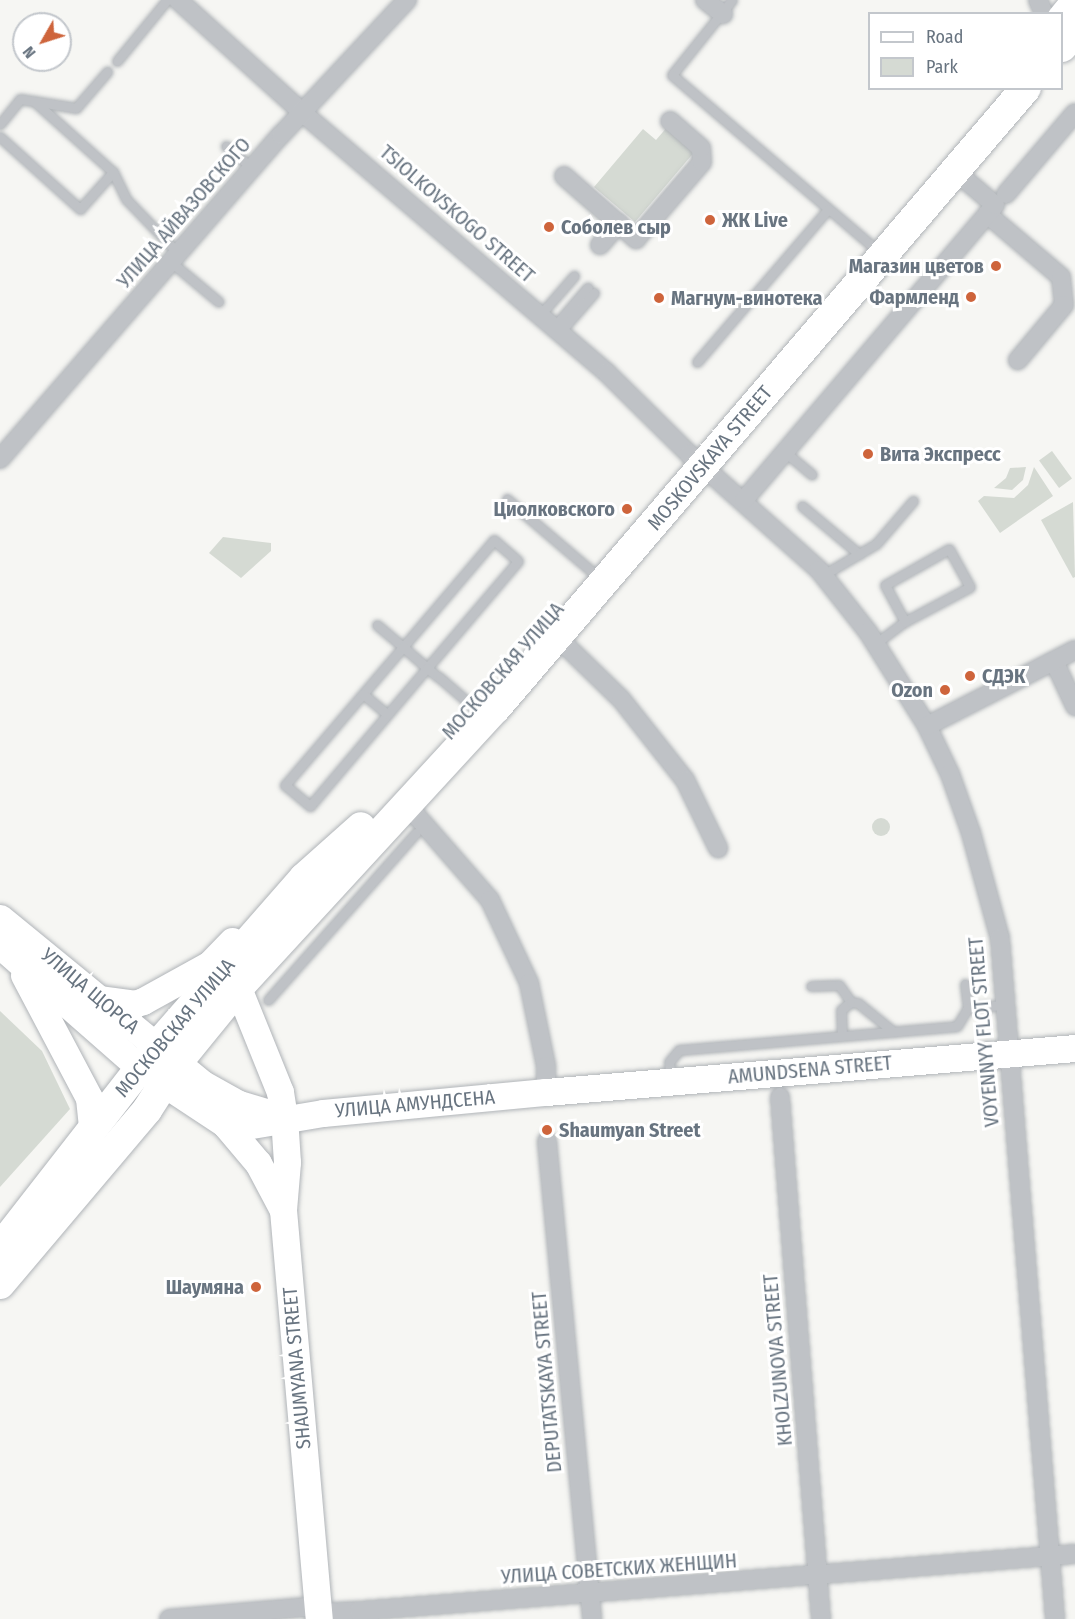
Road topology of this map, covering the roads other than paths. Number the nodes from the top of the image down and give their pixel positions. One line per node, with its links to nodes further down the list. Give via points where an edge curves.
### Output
1 (167, 0): 8 (lane)
2 (178, 0): 14 (street, TSIOLKOVSKOGO STREET)
3 (407, 0): 14 (street, УЛИЦА АЙВАЗОВСКОГО)
4 (705, 0): 6 (street)
5 (1075, 3): 7 (main road)
6 (728, 7): 24 (lane, via 672,75)
7 (1067, 31)
8 (117, 61)
9 (107, 72): 12 (lane, via 76,108)
10 (1000, 90): 27 (main road, МОСКОВСКАЯ УЛИЦА)
11 (1024, 90): 20 (main road, MOSKOVSKAYA STREET)
12 (34, 101): 16 (lane, via 20,99); 21 (lane)
13 (1075, 113): 23 (street)
14 (304, 114): 19 (street, УЛИЦА АЙВАЗОВСКОГО); 33 (street, TSIOLKOVSKOGO STREET)
15 (670, 121): 26 (street, via 701,148 702,162 636,239)
16 (0, 124)
17 (0, 137): 21 (lane, via 80,209)
18 (226, 146): 19 (lane)
19 (252, 168): 29 (street, УЛИЦА АЙВАЗОВСКОГО)
20 (955, 171): 25 (street, via 995,205); 38 (main road, MOSKOVSKAYA STREET)
21 (113, 172): 29 (lane, via 126,199)
22 (564, 176): 26 (street)
23 (1006, 194)
24 (828, 209): 27 (lane); 35 (lane)
25 (987, 214): 34 (street, via 1019,237 1061,277 1064,305); 36 (street)
26 (619, 224): 28 (street)
27 (869, 243): 38 (main road, МОСКОВСКАЯ УЛИЦА)
28 (600, 245)
29 (175, 257): 32 (lane); 37 (street, УЛИЦА АЙВАЗОВСКОГО)
30 (574, 276): 33 (lane)
31 (591, 290): 33 (lane)
32 (219, 302)
33 (551, 325): 38 (street, TSIOLKOVSKOGO STREET)
34 (1018, 360)
35 (697, 362)
36 (785, 452): 39 (lane); 41 (street)
37 (0, 459)
38 (696, 460): 41 (street, VOYENNYY FLOT STREET); 45 (main road, МОСКОВСКАЯ УЛИЦА); 49 (main road, MOSKOVSKAYA STREET)
39 (812, 475)
40 (507, 499): 45 (lane)
41 (744, 500): 46 (street, VOYENNYY FLOT STREET)
42 (913, 501): 44 (lane, via 876,544)
43 (802, 506): 44 (lane)
44 (859, 554): 46 (lane)
45 (590, 570): 56 (main road, МОСКОВСКАЯ УЛИЦА)
46 (823, 575): 50 (street, VOYENNYY FLOT STREET)
47 (905, 622): 47 (lane, via 970,587 949,549 885,585); 50 (lane)
48 (376, 625): 51 (lane)
49 (556, 637): 60 (main road, MOSKOVSKAYA STREET); 61 (street, via 621,699 685,780)
50 (875, 644): 59 (street, VOYENNYY FLOT STREET)
51 (403, 647): 54 (lane); 54 (lane, via 494,540 518,561); 55 (lane)
52 (1075, 650): 53 (street)
53 (1054, 661): 57 (street); 59 (street)
54 (427, 668): 56 (lane); 58 (lane)
55 (363, 694): 58 (lane); 58 (lane, via 285,785 293,792 310,806)
56 (473, 706): 62 (main road, МОСКОВСКАЯ УЛИЦА, via 411,783)
57 (1075, 706)
58 (387, 714)
59 (927, 726): 71 (street, VOYENNYY FLOT STREET, via 950,774 971,833 1000,938)
60 (412, 819): 67 (main road, МОСКОВСКАЯ УЛИЦА, via 335,879); 69 (lane); 79 (street, via 490,900 529,983 546,1066)
61 (718, 848)
62 (304, 878): 68 (main road, via 278,890 210,964 134,1004); 77 (main road, МОСКОВСКАЯ УЛИЦА)
63 (0, 918): 68 (main road, УЛИЦА ЩОРСА)
64 (8, 952): 77 (main road); 83 (main road, via 89,1098)
65 (965, 984): 72 (lane)
66 (811, 986): 70 (lane, via 838,985)
67 (238, 988): 77 (main road, МОСКОВСКАЯ УЛИЦА); 81 (main road, SHAUMYANA STREET, via 242,1006 273,1073)
68 (100, 999): 77 (main road, УЛИЦА ЩОРСА)
69 (268, 1000)
70 (850, 1002): 73 (lane, via 858,1003); 74 (lane, via 841,1010)
71 (1006, 1005): 72 (lane); 76 (street, VOYENNYY FLOT STREET)
72 (968, 1008): 73 (lane, via 957,1026)
73 (894, 1032): 74 (lane)
74 (842, 1036): 78 (lane, via 679,1050 669,1062)
75 (1075, 1048): 76 (main road, AMUNDSENA STREET)
76 (1011, 1054): 78 (main road, AMUNDSENA STREET); 89 (street, VOYENNYY FLOT STREET)
77 (159, 1065): 81 (main road, УЛИЦА ЩОРСА, via 221,1095); 82 (main road, УЛИЦА ЩОРСА); 83 (main road, МОСКОВСКАЯ УЛИЦА); 87 (main road, МОСКОВСКАЯ УЛИЦА, via 147,1110)
78 (671, 1082): 79 (main road, AMUNDSENA STREET)
79 (546, 1092): 81 (main road, УЛИЦА АМУНДСЕНА)
80 (780, 1097): 90 (street, KHOLZUNOVA STREET)
81 (284, 1117): 82 (main road, via 246,1126); 85 (main road, SHAUMYANA STREET, via 287,1162)
82 (225, 1124): 85 (main road, via 258,1163)
83 (92, 1126): 86 (main road, МОСКОВСКАЯ УЛИЦА)
84 (547, 1141): 91 (street, DEPUTATSKAYA STREET)
85 (283, 1210): 93 (main road, SHAUMYANA STREET)
86 (0, 1248)
87 (0, 1284)
88 (1075, 1554): 89 (street, УЛИЦА СОВЕТСКИХ ЖЕНЩИН)
89 (1050, 1556): 90 (street, УЛИЦА СОВЕТСКИХ ЖЕНЩИН); 97 (street, VOYENNYY FLOT STREET)
90 (818, 1576): 91 (street, УЛИЦА СОВЕТСКИХ ЖЕНЩИН); 96 (street, KHOLZUNOVA STREET)
91 (590, 1594): 93 (street, УЛИЦА СОВЕТСКИХ ЖЕНЩИН); 95 (street, DEPUTATSKAYA STREET)
92 (285, 1614): 93 (street, УЛИЦА СОВЕТСКИХ ЖЕНЩИН, via 307,1606); 94 (street, УЛИЦА СОВЕТСКИХ ЖЕНЩИН)
93 (318, 1616)
94 (169, 1619)
95 (592, 1619)
96 (821, 1619)
97 (1054, 1619)

